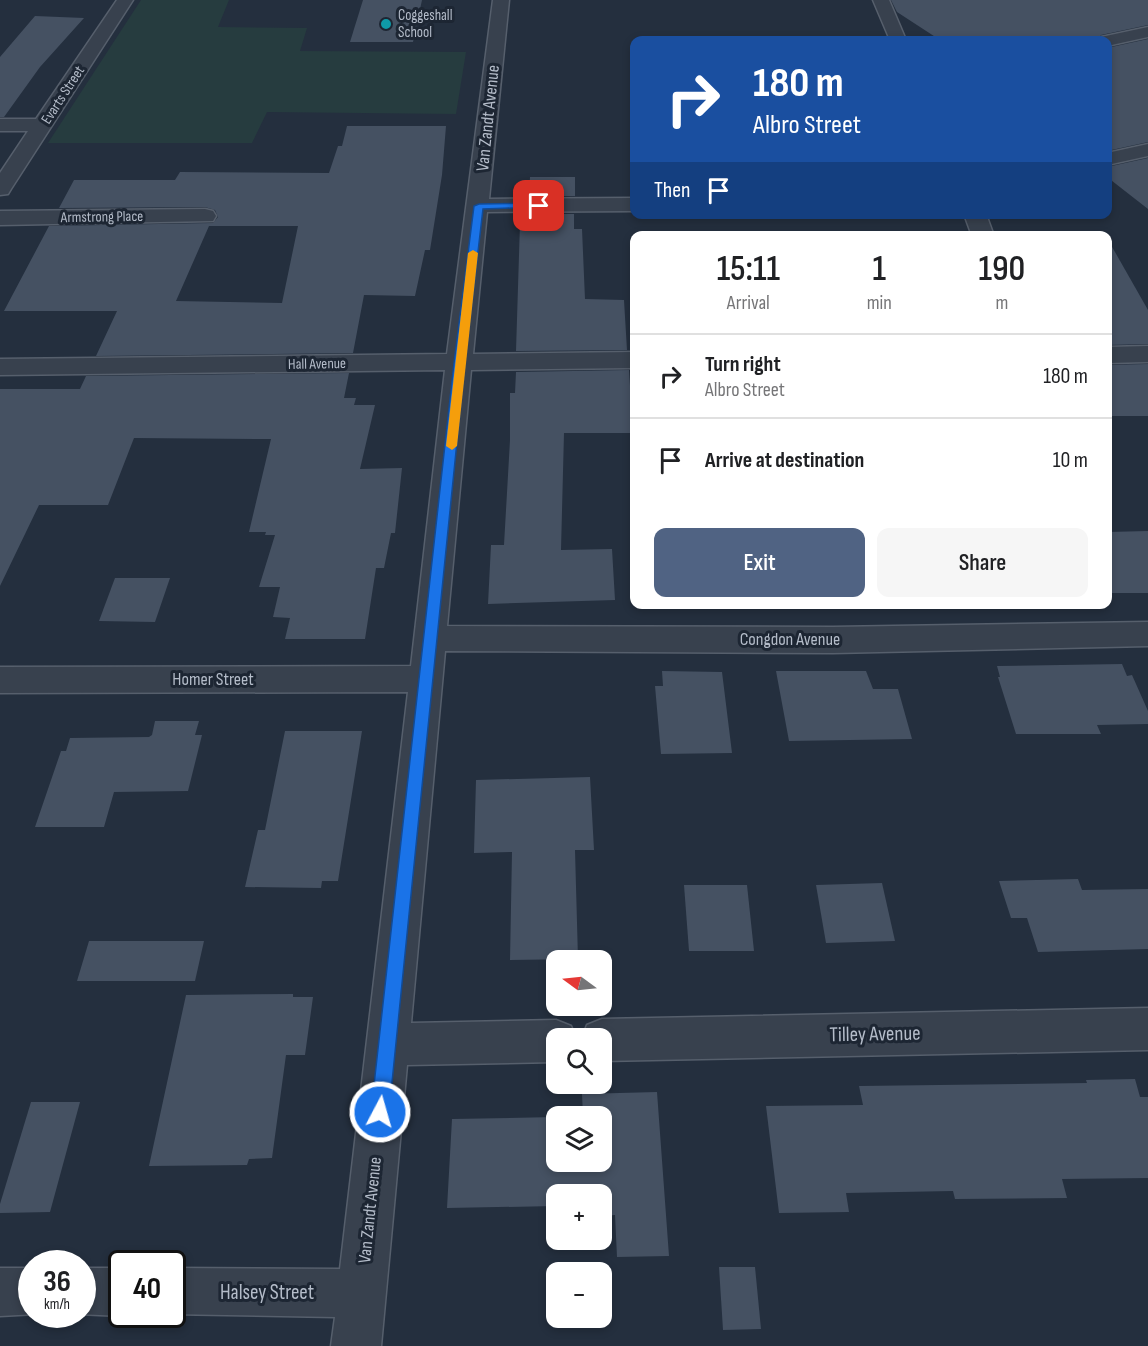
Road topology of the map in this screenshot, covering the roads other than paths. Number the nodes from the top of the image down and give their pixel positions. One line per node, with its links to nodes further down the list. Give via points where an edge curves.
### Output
1 (125, 0): 7 (street, Evarts Street)
2 (501, 0): 13 (street, Van Zandt Avenue)
3 (883, 0): 5 (street)
4 (1148, 32): 6 (street)
5 (896, 36)
6 (1112, 40)
7 (42, 125): 8 (street); 11 (street, Evarts Street)
8 (0, 126)
9 (1148, 150): 10 (street)
10 (1112, 158)
11 (0, 189)
12 (630, 205): 13 (street)
13 (479, 206): 19 (street, Van Zandt Avenue)
14 (205, 216): 15 (street, Armstrong Place)
15 (0, 218)
16 (1148, 354): 17 (street)
17 (1112, 355)
18 (630, 360): 19 (street, Hall Avenue)
19 (459, 363): 20 (street, Hall Avenue); 22 (street, Van Zandt Avenue)
20 (0, 367)
21 (1148, 634): 22 (street, Congdon Avenue, via 833,640)
22 (431, 638): 23 (street, Van Zandt Avenue)
23 (426, 679): 24 (street, Homer Street); 28 (street, Van Zandt Avenue)
24 (0, 680)
25 (1148, 1029): 26 (street, Tilley Avenue)
26 (612, 1040)
27 (546, 1041): 28 (street)
28 (387, 1044): 32 (street, Van Zandt Avenue)
29 (0, 1292): 30 (street)
30 (18, 1292)
31 (186, 1292): 32 (street, Halsey Street)
32 (361, 1293): 33 (street, Van Zandt Avenue)
33 (356, 1346)

